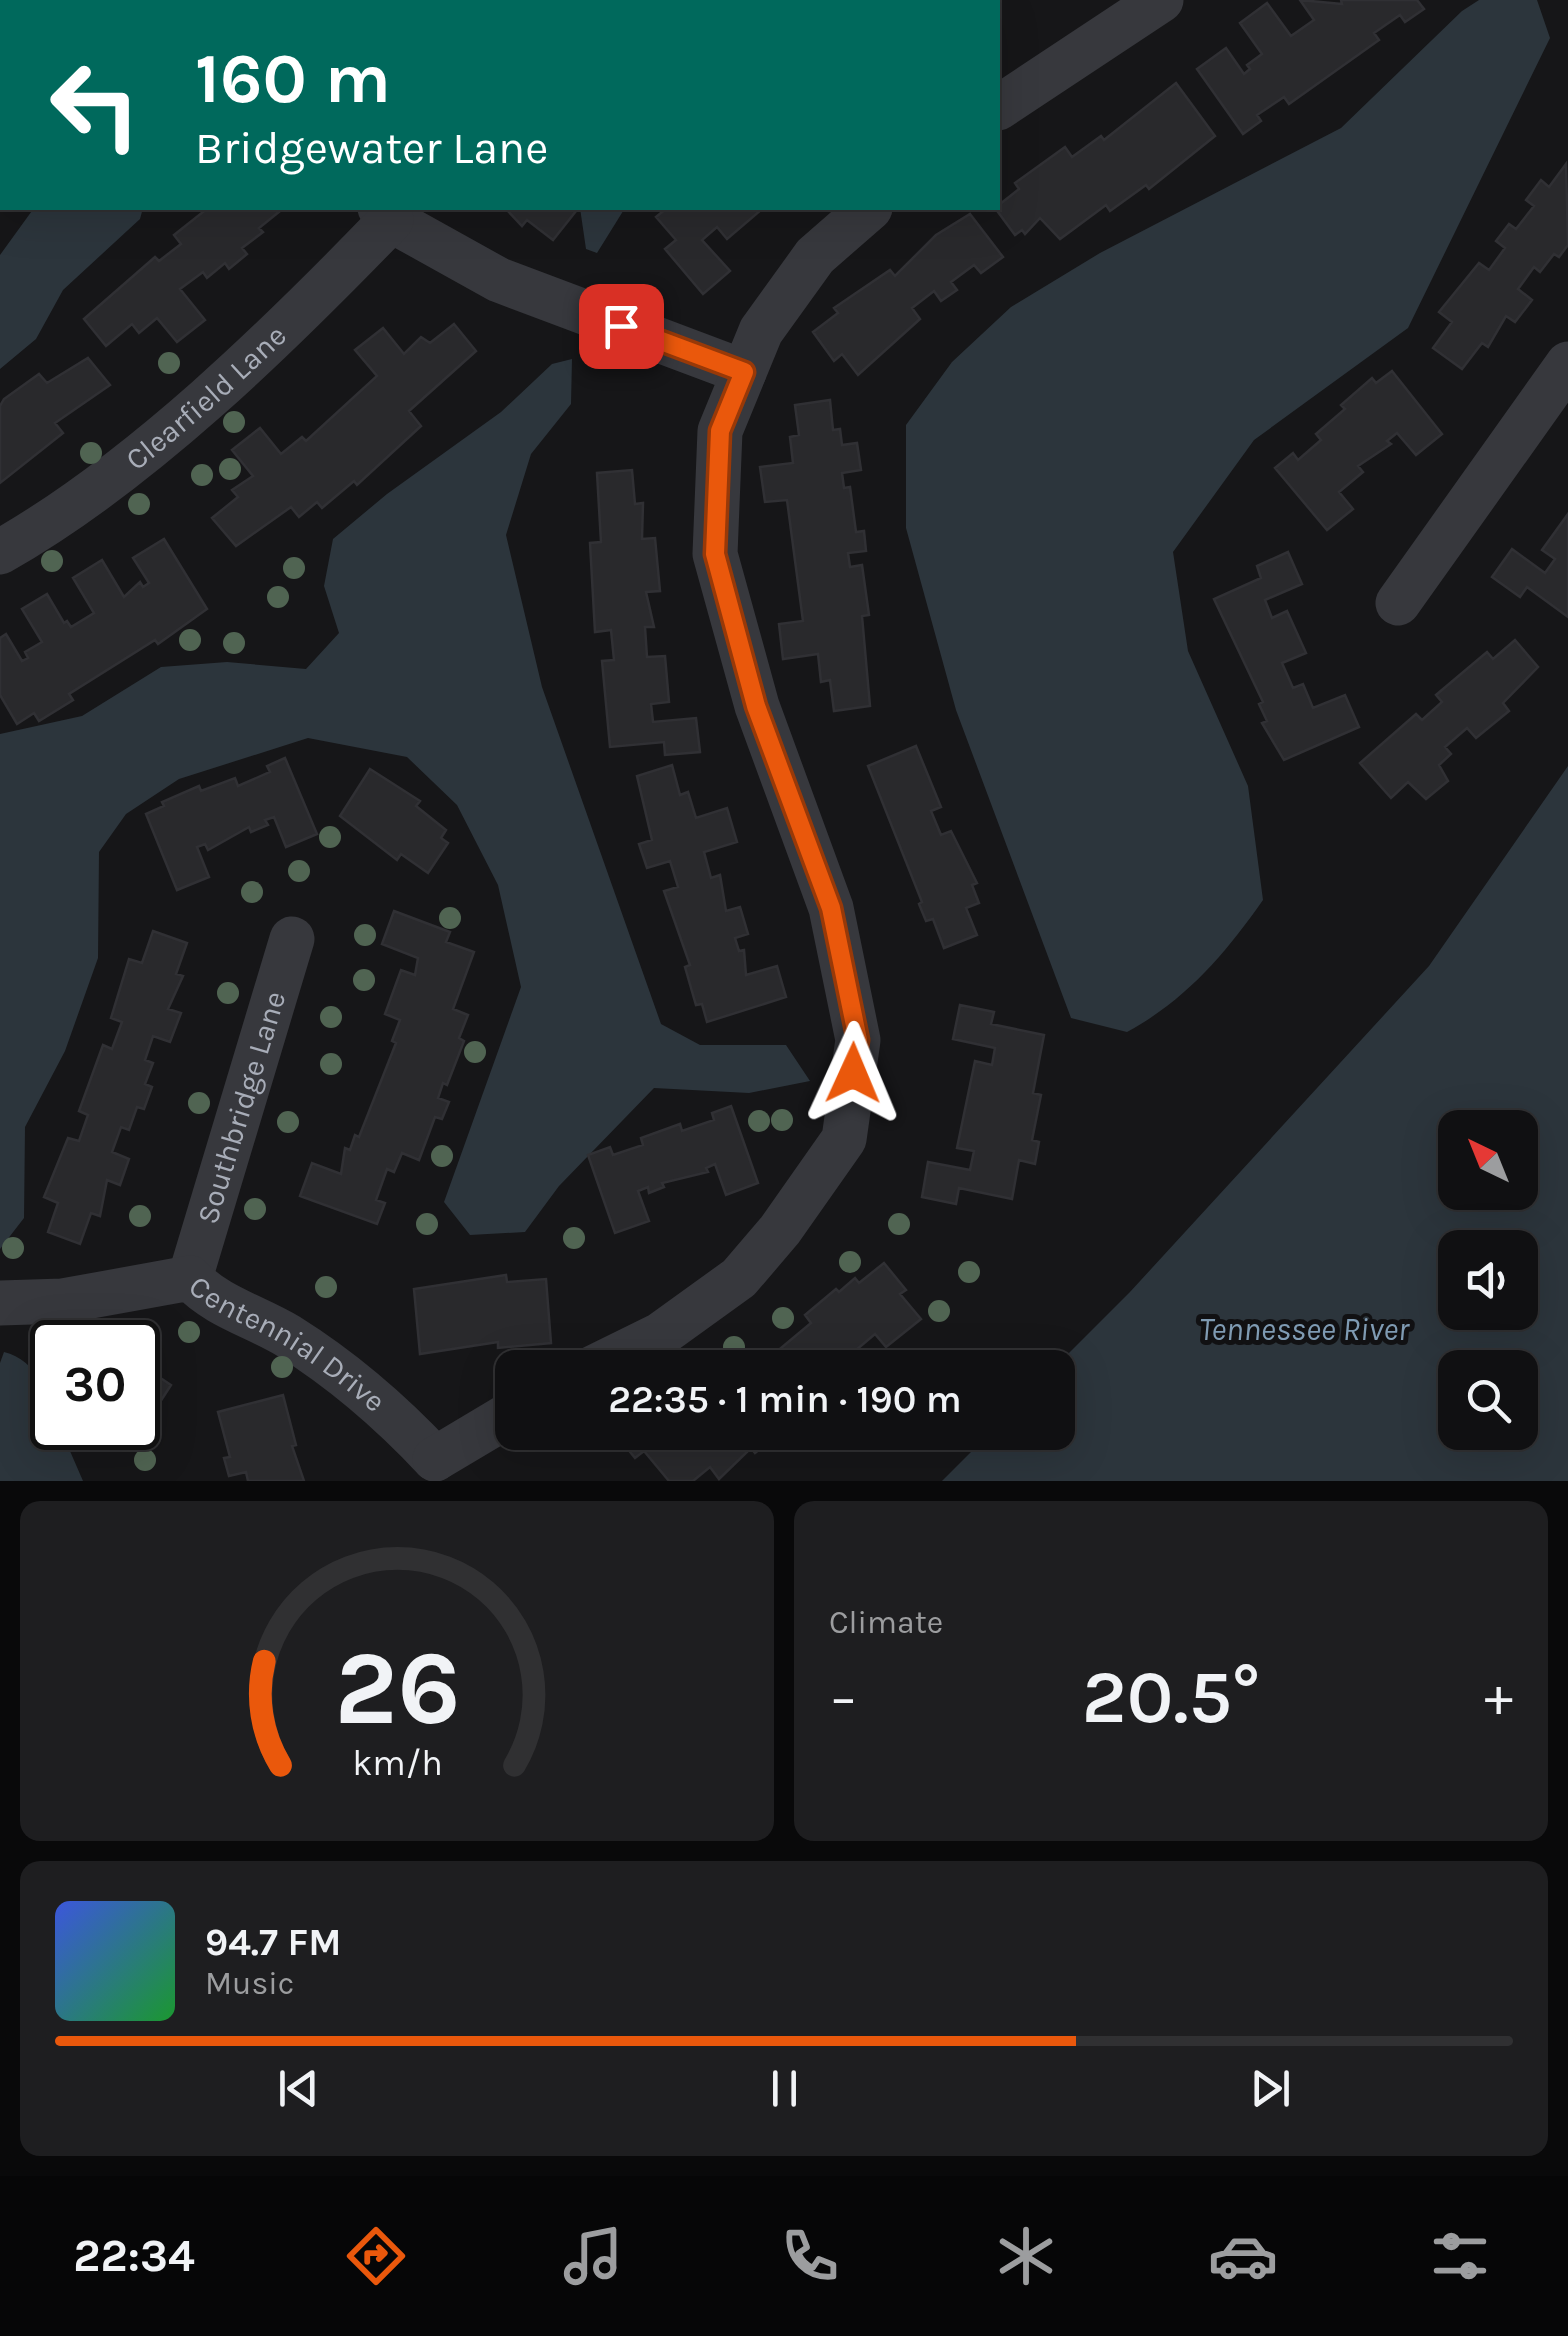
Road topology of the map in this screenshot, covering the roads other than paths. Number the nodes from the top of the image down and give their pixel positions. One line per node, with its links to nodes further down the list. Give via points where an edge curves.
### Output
1 (1161, 0): 2 (street)
2 (1003, 93)
3 (868, 210): 6 (street, via 815,256 760,331)
4 (385, 214): 6 (street, via 498,280); 7 (street, Clearfield Lane, via 312,302 216,388 124,465)
5 (1568, 364): 8 (street)
6 (744, 372): 12 (street, via 720,431 715,554 756,706 831,908 858,1040 844,1138 780,1230 738,1278)
7 (0, 552)
8 (1398, 604)
9 (292, 939): 10 (street, Southbridge Lane)
10 (190, 1278): 11 (street, Centennial Drive, via 63,1300); 14 (street, Centennial Drive, via 206,1296 286,1335 380,1400)
11 (0, 1302)
12 (630, 1350)
13 (495, 1425): 14 (street)
14 (437, 1470)

